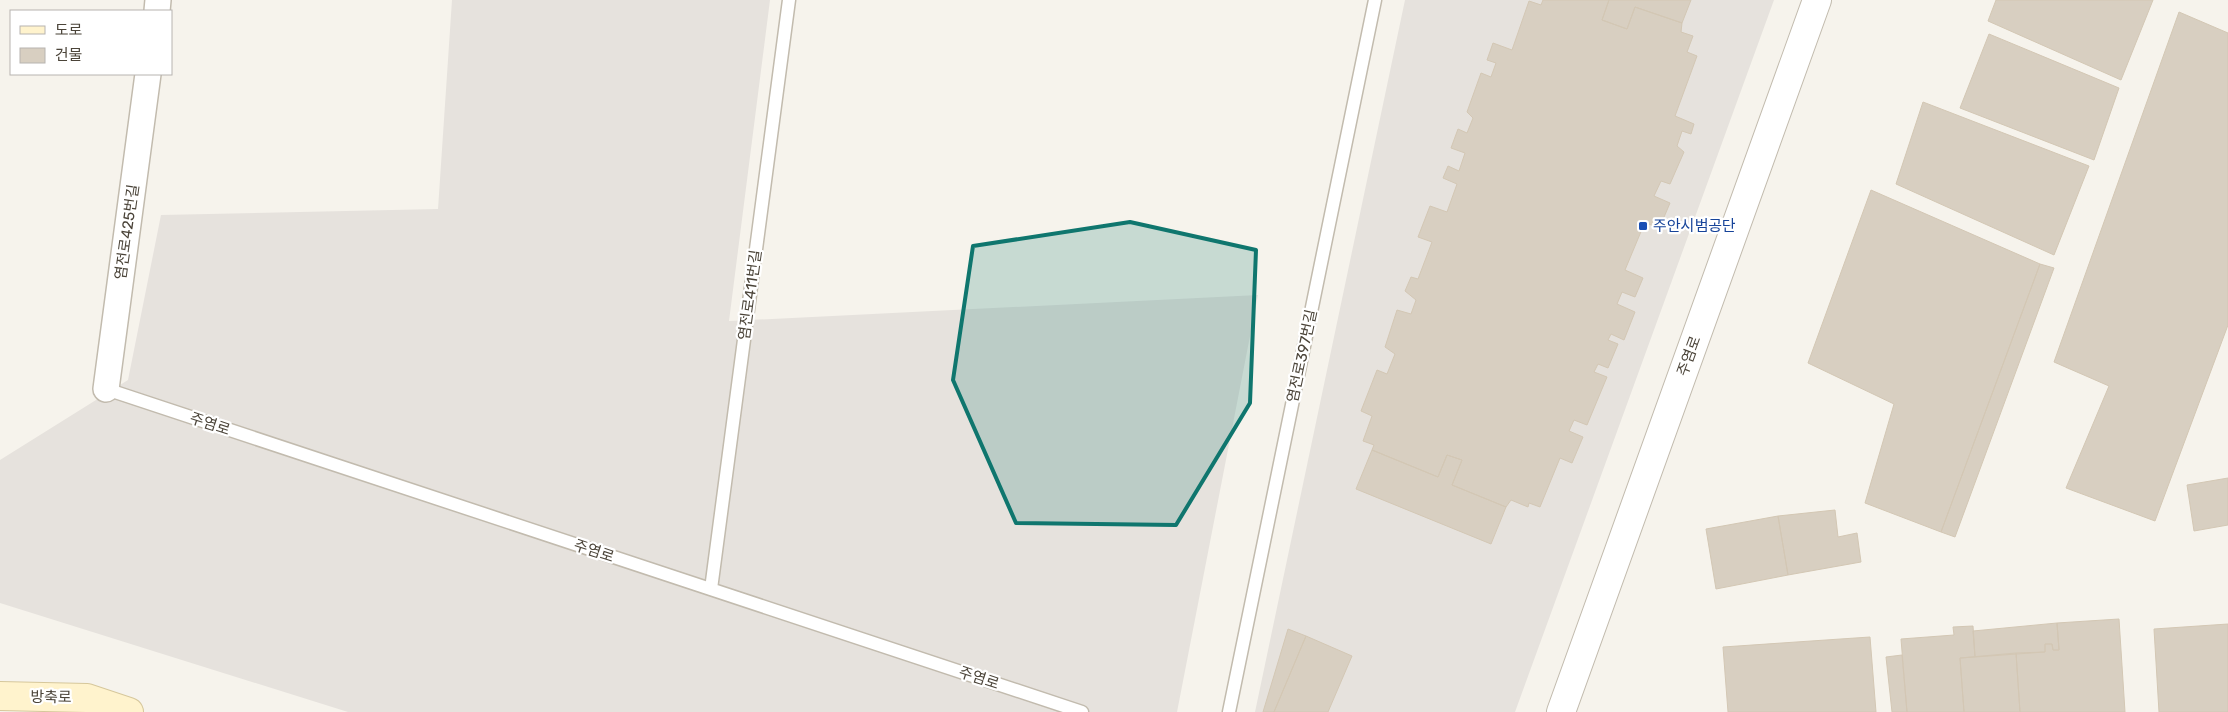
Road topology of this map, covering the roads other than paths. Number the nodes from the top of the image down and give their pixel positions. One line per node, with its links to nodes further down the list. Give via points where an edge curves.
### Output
1 (789, 0): 6 (lane, 염전로411번길)
2 (1375, 0): 10 (lane, 염전로397번길)
3 (1817, 0): 11 (street, 주염로)
4 (148, 75): 5 (street, 염전로425번길)
5 (106, 389): 6 (lane, 주염로)
6 (710, 589): 9 (lane, 주염로)
7 (0, 696): 8 (main road, 방축로, via 87,698)
8 (129, 712)
9 (1082, 712)
10 (1229, 712)
11 (1561, 712)

